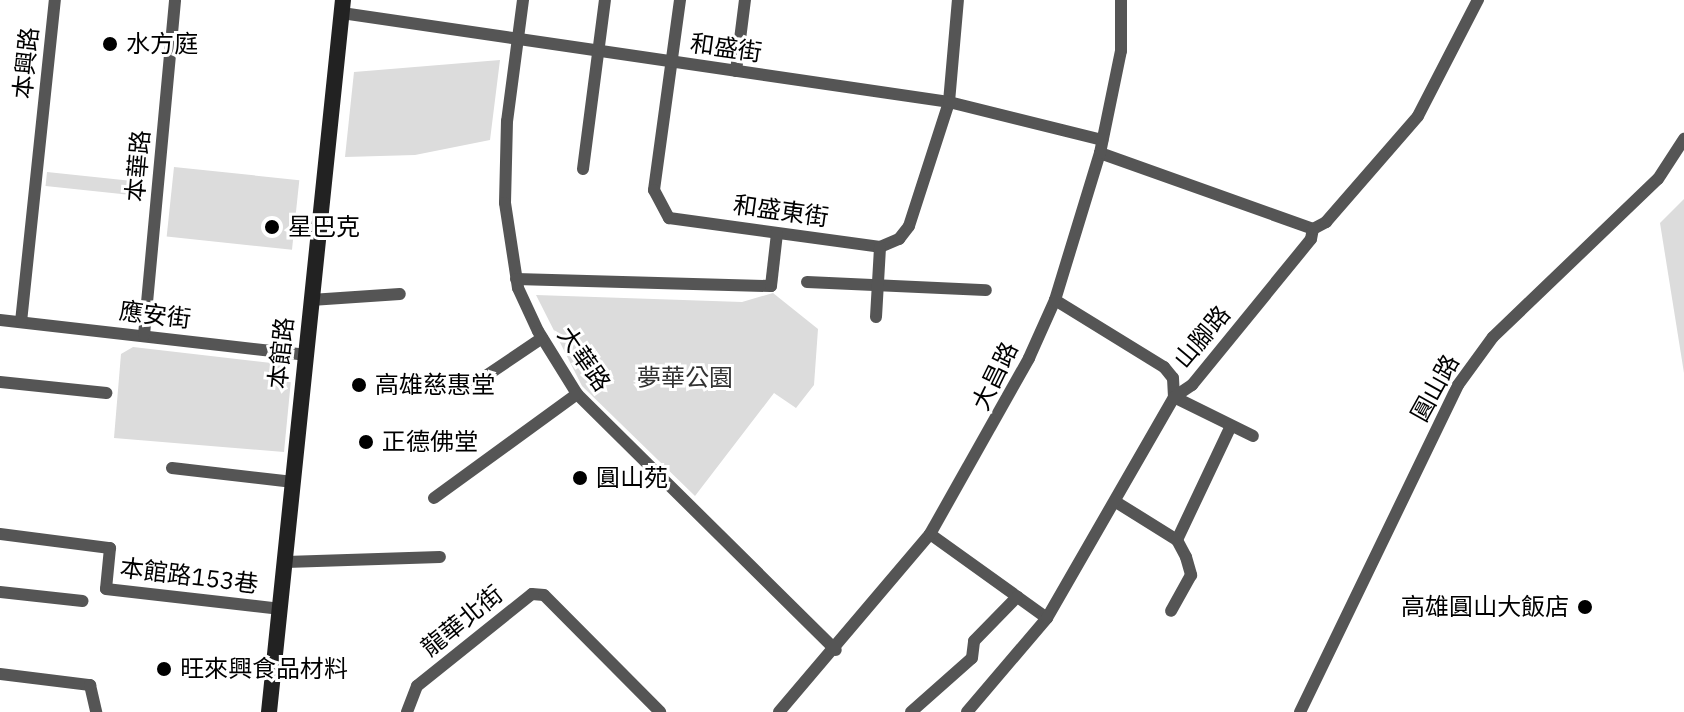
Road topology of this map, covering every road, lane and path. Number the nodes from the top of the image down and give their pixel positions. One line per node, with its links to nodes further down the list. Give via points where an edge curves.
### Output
1 (55, 0): 31 (street, 本興路)
2 (175, 0): 32 (street, 本華路)
3 (523, 0): 11 (street, 大華路)
4 (605, 0): 12 (street)
5 (680, 0): 13 (street)
6 (745, 0): 14 (street)
7 (958, 0): 15 (street)
8 (1121, 0): 17 (street, 大昌路, via 1121,51)
9 (1478, 0): 19 (street, 山腳路, via 1418,116 1326,222)
10 (342, 7): 11 (street, 和盛街); 27 (street, 本館路)
11 (518, 37): 12 (street, 和盛街); 22 (street, 大華路, via 504,164)
12 (598, 50): 13 (street, 和盛街); 18 (street)
13 (669, 62): 14 (street, 和盛街); 20 (street, 和盛東街, via 654,190 669,218)
14 (736, 71): 15 (street, 和盛街)
15 (949, 102): 17 (street, 和盛街); 21 (street, via 909,226 899,239)
16 (1684, 139): 66 (street, 圓山路, via 1658,179 1493,337 1458,385)
17 (1101, 147): 19 (street, 和盛街); 28 (street, 大昌路)
18 (583, 169)
19 (1313, 229): 39 (street, 山腳路, via 1311,239 1192,385)
20 (777, 233): 21 (street, 和盛東街); 22 (street, via 771,286)
21 (880, 247): 24 (street)
22 (516, 279): 33 (street, 大華路)
23 (807, 282): 24 (street)
24 (877, 288): 25 (street); 29 (street)
25 (986, 290)
26 (400, 294): 27 (street)
27 (311, 300): 34 (street, 本館路)
28 (1055, 300): 39 (street, via 1164,367 1173,378); 47 (street, 大昌路, via 992,431)
29 (876, 317)
30 (0, 320): 31 (street, 應安街)
31 (21, 322): 32 (street, 應安街)
32 (144, 335): 34 (street, 應安街)
33 (542, 338): 36 (street); 38 (street, 大華路)
34 (305, 355): 43 (street, 本館路)
35 (0, 382): 37 (street)
36 (465, 390)
37 (106, 393)
38 (577, 394): 44 (street); 57 (street, 大華路)
39 (1174, 397): 40 (street); 45 (street, 山腳路)
40 (1231, 426): 41 (street); 48 (street)
41 (1253, 436)
42 (172, 468): 43 (street)
43 (293, 482): 50 (street, 本館路)
44 (434, 498)
45 (1116, 502): 48 (street); 56 (street, 山腳路)
46 (0, 534): 54 (street, 本館路153巷, via 110,548 106,589)
47 (930, 534): 52 (street); 57 (street, 大昌路)
48 (1177, 540): 55 (street, via 1191,575)
49 (440, 557): 50 (street)
50 (286, 562): 54 (street, 本館路)
51 (0, 592): 53 (street)
52 (1017, 597): 56 (street); 64 (street, via 974,641 972,658)
53 (83, 601)
54 (281, 609): 60 (street, 本館路)
55 (1171, 611)
56 (1047, 618): 65 (street, 山腳路)
57 (836, 650): 63 (street, 大昌路)
58 (0, 674): 59 (street, via 90,685)
59 (96, 712)
60 (269, 712)
61 (407, 712): 62 (street, 龍華北街, via 417,686 532,594 544,595)
62 (660, 712)
63 (779, 712)
64 (911, 712)
65 (967, 712)
66 (1300, 712)

